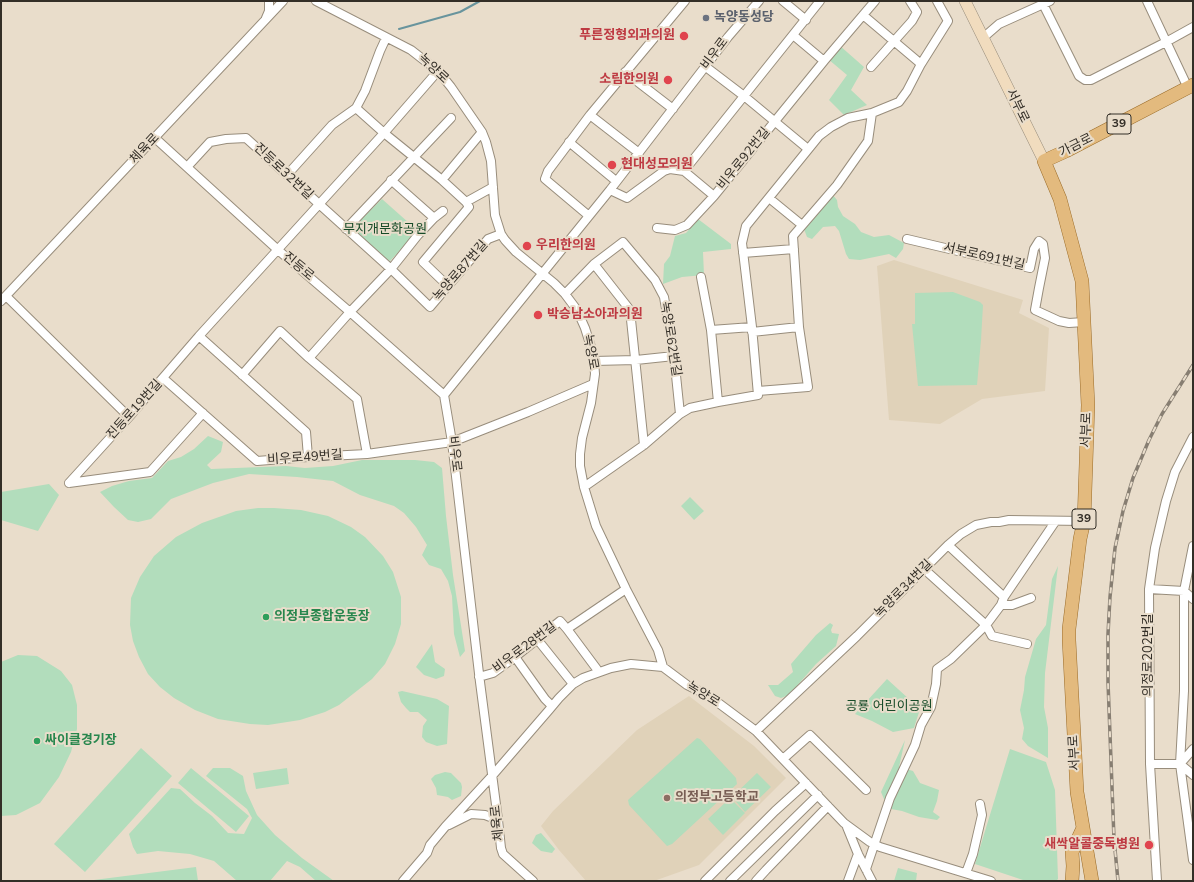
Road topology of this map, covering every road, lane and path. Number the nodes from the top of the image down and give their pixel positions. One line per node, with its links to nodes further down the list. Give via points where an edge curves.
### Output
1 (269, 1): 16 (street)
2 (283, 1): 16 (street, 체육로)
3 (316, 1): 20 (street, 녹양로)
4 (684, 1): 28 (street)
5 (759, 1): 25 (street, 비우로)
6 (783, 1): 15 (street)
7 (820, 1): 15 (street)
8 (875, 1): 14 (street, 비우로92번길)
9 (910, 1): 21 (street, via 917,12)
10 (937, 1): 24 (street, via 948,21)
11 (965, 1): 19 (street, 서부로)
12 (1147, 1): 22 (street)
13 (1046, 3): 19 (street, via 999,24); 22 (street, via 1079,76 1085,80 1091,80)
14 (863, 15): 21 (street); 23 (street, 비우로92번길)
15 (806, 20): 18 (street)
16 (265, 21): 39 (street, 체육로)
17 (1193, 27): 22 (street)
18 (793, 35): 23 (street); 30 (street)
19 (984, 37): 44 (street, 서부로)
20 (386, 38): 27 (street, 녹양로, via 411,50); 31 (street)
21 (894, 42): 24 (street); 26 (street)
22 (1166, 42): 29 (street, via 1178,69)
23 (824, 61): 36 (street, 비우로92번길)
24 (922, 64): 33 (street, via 899,102)
25 (706, 67): 30 (street, 비우로92번길); 32 (street, 비우로)
26 (871, 67)
27 (438, 71): 37 (street, 녹양로, via 458,95); 38 (street, 진등로19번길)
28 (625, 72): 32 (street); 34 (street)
29 (1190, 86): 44 (main road, 가금로 / 39)
30 (744, 96): 36 (street, 비우로92번길); 46 (street)
31 (356, 108): 38 (street); 47 (street, via 332,125)
32 (673, 109): 42 (street, 비우로)
33 (872, 113): 41 (street, via 848,118 831,127); 60 (street, via 868,141 837,185)
34 (590, 115): 40 (street); 42 (street)
35 (451, 118): 43 (street)
36 (774, 121): 41 (street, 비우로92번길); 53 (street, 비우로92번길)
37 (482, 132): 49 (street); 51 (street, 녹양로, via 491,161)
38 (384, 133): 43 (street); 56 (street, 진등로19번길)
39 (155, 138): 45 (street, 진등로); 74 (street, 체육로)
40 (569, 142): 50 (street); 58 (street, via 545,179)
41 (808, 149): 54 (street)
42 (639, 153): 50 (street, 비우로)
43 (413, 157): 48 (street); 49 (street)
44 (1044, 161): 76 (main road, 서부로 / 39, via 1060,199 1082,281)
45 (187, 167): 47 (street, 진등로32번길, via 210,142 246,138); 66 (street, 진등로)
46 (684, 171): 52 (street, via 664,171 627,198); 53 (street)
47 (287, 175): 56 (street, 진등로32번길)
48 (391, 180): 59 (street); 62 (street)
49 (442, 180): 55 (street)
50 (616, 182): 52 (street, 비우로)
51 (493, 187): 55 (street); 63 (street, 녹양로, via 495,215)
52 (610, 190): 58 (street, 비우로)
53 (714, 196): 61 (street, via 687,225 675,230)
54 (769, 198): 60 (street); 67 (street, via 746,226 742,243)
55 (466, 202): 72 (street, via 470,207 423,262)
56 (319, 205): 62 (street, 녹양로87번길); 66 (street, 진등로19번길)
57 (443, 211): 59 (street)
58 (589, 216): 70 (street, 비우로)
59 (434, 218): 69 (street)
60 (802, 225): 65 (street, via 793,236)
61 (657, 228)
62 (346, 229): 69 (street, 녹양로87번길)
63 (501, 234): 70 (street, 녹양로, via 516,252); 72 (street, 녹양로87번길, via 488,239)
64 (907, 239): 76 (street, 서부로691번길, via 1030,268 1034,249 1039,241 1043,244 1045,258 1036,310 1059,321)
65 (794, 249): 67 (street); 77 (street)
66 (278, 250): 75 (street, 진등로); 80 (street, 진등로19번길)
67 (743, 253): 79 (street)
68 (594, 264): 73 (street, 녹양로62번길); 81 (street, 녹양로62번길, via 623,242 655,280 664,297); 83 (street, via 630,310)
69 (391, 269): 72 (street, 녹양로87번길, via 430,307); 75 (street)
70 (542, 274): 73 (street, 녹양로); 89 (street, 비우로)
71 (701, 277): 78 (street)
72 (448, 286)
73 (565, 294): 84 (street, 녹양로, via 577,310 585,328)
74 (3, 298): 93 (street, 체육로)
75 (350, 312): 82 (street); 89 (street, 진등로)
76 (1084, 322): 101 (main road, 서부로 / 39, via 1088,405)
77 (799, 327): 79 (street); 88 (street, via 808,387)
78 (711, 330): 79 (street); 90 (street)
79 (752, 330): 88 (street)
80 (199, 336): 85 (street); 86 (street, 진등로19번길)
81 (674, 356): 83 (street); 92 (street, 녹양로62번길)
82 (310, 358): 85 (street, via 280,331); 98 (street, via 357,399)
83 (636, 360): 84 (street); 96 (street)
84 (594, 361): 87 (street, 녹양로)
85 (242, 375): 99 (street, via 306,432)
86 (163, 378): 91 (street, 비우로49번길); 93 (street, 진등로19번길)
87 (593, 384): 95 (street, 녹양로); 100 (street, 녹양로, via 580,454)
88 (758, 391): 90 (street, via 758,395)
89 (444, 394): 95 (street, 비우로)
90 (718, 402): 92 (street, via 690,408)
91 (203, 413): 93 (street, 진등로19번길, via 150,472 69,483); 99 (street, 비우로49번길, via 257,461)
92 (680, 414): 96 (street)
93 (128, 418)
94 (1193, 437): 97 (street, 의정로202번길)
95 (452, 442): 98 (street, 비우로49번길); 121 (street, 비우로)
96 (644, 445): 100 (street)
97 (1191, 446): 109 (street, 의정로202번길, via 1175,472 1166,501)
98 (367, 454): 99 (street, 비우로49번길)
99 (308, 457)
100 (584, 487): 108 (street, 녹양로, via 596,526)
101 (1084, 521): 102 (street, 녹양로34번길); 139 (main road, 서부로 / 39, via 1069,629 1077,792)
102 (1055, 522): 103 (street, 녹양로34번길, via 1009,520 976,525); 113 (street)
103 (948, 545): 105 (street, 녹양로34번길); 113 (street)
104 (1193, 546): 107 (street)
105 (924, 569): 114 (street); 124 (street, 녹양로34번길)
106 (1193, 573): 107 (street)
107 (1187, 579): 110 (street)
108 (626, 589): 115 (street, 비우로28번길); 119 (street, 녹양로, via 658,650)
109 (1149, 589): 110 (street); 127 (street, 의정로202번길)
110 (1184, 591): 112 (street); 128 (street, via 1184,691)
111 (1031, 598): 113 (street, via 1012,605)
112 (1193, 599)
113 (1003, 601): 114 (street)
114 (986, 625): 117 (street, via 992,636); 140 (street, via 937,669 931,707 890,798)
115 (567, 629): 116 (street, 비우로28번길, via 560,621); 120 (street)
116 (537, 639): 118 (street, 비우로28번길); 122 (street)
117 (1027, 644)
118 (515, 658): 121 (street, 비우로28번길, via 493,673); 123 (street)
119 (663, 667): 120 (street, via 631,664); 124 (street, 녹양로, via 687,685 709,696)
120 (600, 672): 122 (street)
121 (479, 677): 130 (street, 비우로)
122 (572, 684): 123 (street)
123 (552, 706): 130 (street)
124 (756, 731): 126 (street, 녹양로)
125 (1193, 749): 128 (street)
126 (783, 759): 131 (street, 녹양로); 132 (street, via 810,735)
127 (1150, 764): 128 (street); 155 (street, 의정로202번길)
128 (1180, 764): 129 (street); 142 (street)
129 (1193, 775)
130 (492, 776): 136 (street, 체육로); 138 (street)
131 (806, 783): 133 (street, 녹양로); 147 (street, via 775,810)
132 (866, 790)
133 (818, 795): 135 (street, 녹양로); 148 (street)
134 (980, 804): 144 (street, via 982,815)
135 (828, 806): 137 (street, 녹양로); 149 (street)
136 (498, 820): 138 (street, via 485,815 471,814); 146 (street, 체육로, via 500,848 503,854)
137 (847, 826): 140 (street, 녹양로); 141 (street)
138 (445, 827): 145 (street)
139 (1083, 828): 153 (main road, via 1072,852); 154 (main road, 서부로 / 39)
140 (874, 844): 143 (street); 144 (street, 녹양로)
141 (858, 854): 143 (street); 150 (street)
142 (1193, 860)
143 (866, 870): 151 (street)
144 (966, 874): 152 (street, 녹양로)
145 (403, 881)
146 (533, 881)
147 (705, 881)
148 (730, 881)
149 (756, 881)
150 (848, 881)
151 (872, 881)
152 (991, 881)
153 (1072, 881)
154 (1092, 881)
155 (1157, 881)

